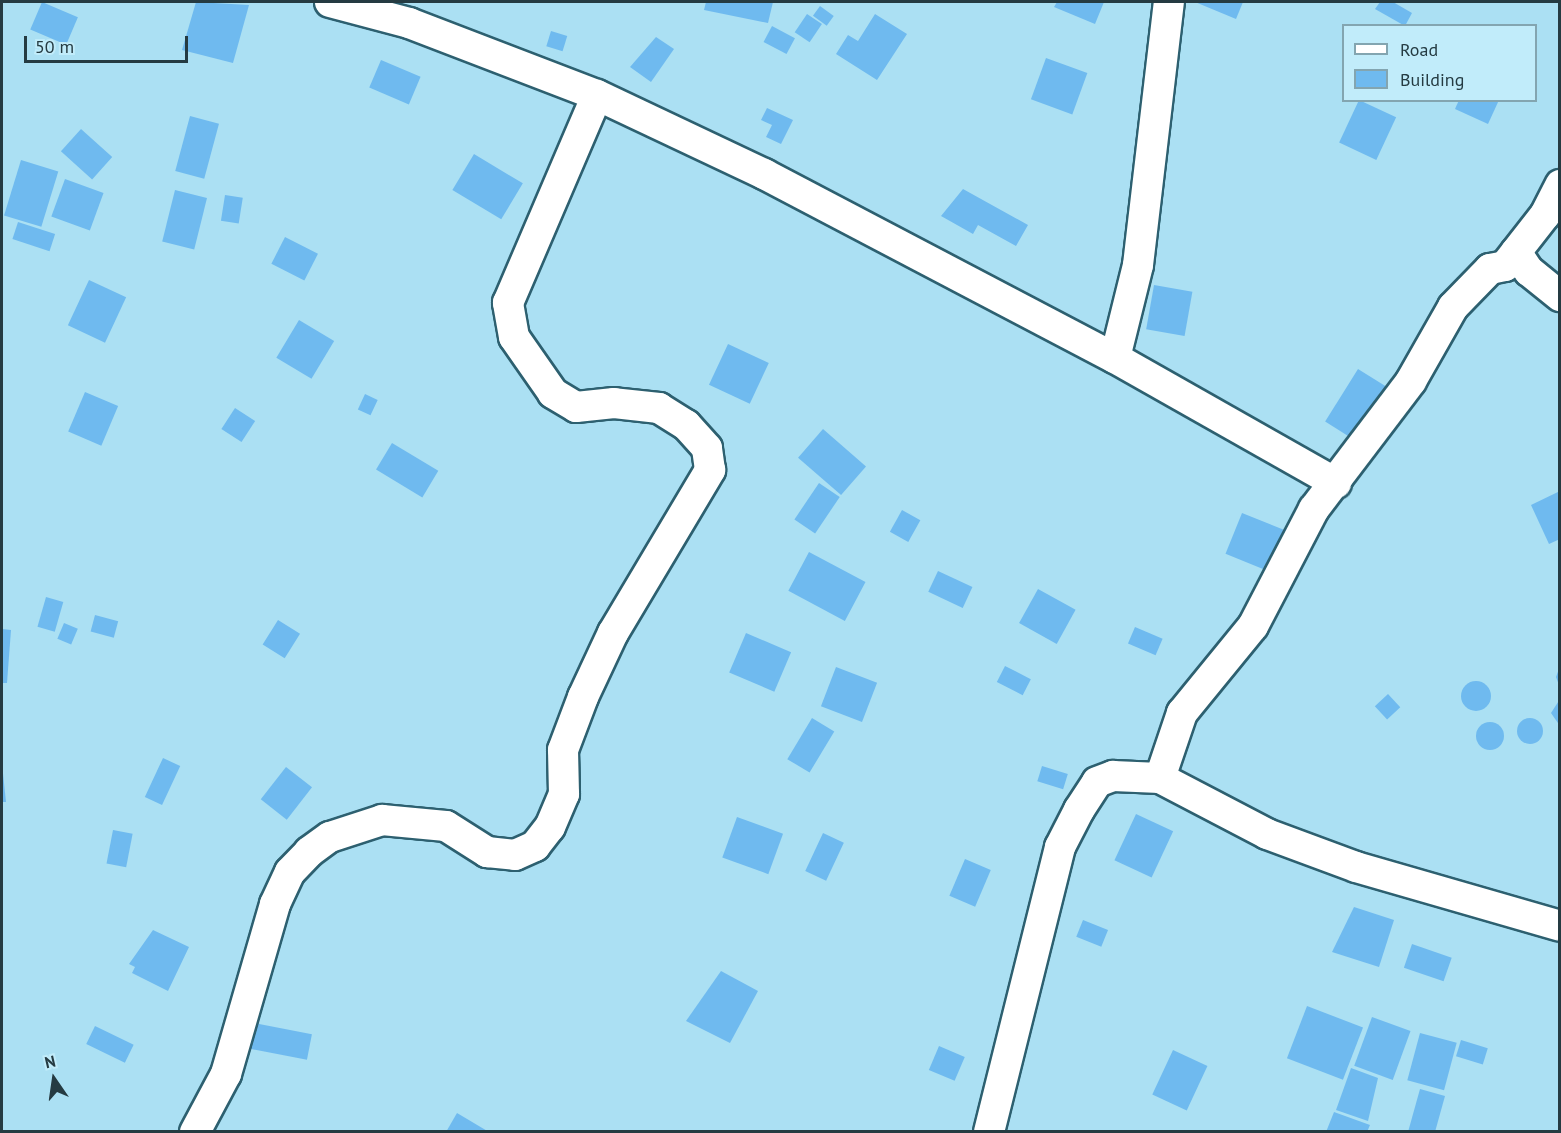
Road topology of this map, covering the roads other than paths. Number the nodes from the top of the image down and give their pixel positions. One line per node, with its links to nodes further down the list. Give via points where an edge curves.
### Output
1 (330, 2): 3 (street, via 408,23)
2 (1169, 2): 7 (street, via 1138,265)
3 (597, 95): 7 (street, via 765,174); 11 (street, via 508,303 514,337 553,393 576,407 614,403 659,408 686,425 707,448 710,470 613,633 583,697 563,750 564,794 550,827 535,846 515,855 487,852 446,826 382,820 330,837 309,852 290,872 275,904 226,1074)
4 (1560, 185): 5 (street)
5 (1516, 252): 6 (street); 8 (street, via 1505,266 1490,269 1453,307 1412,381)
6 (1560, 296)
7 (1115, 358): 8 (street)
8 (1336, 483): 9 (street, via 1314,509 1253,626 1182,713)
9 (1160, 778): 10 (street, via 1266,834 1356,867); 12 (street, via 1113,776 1097,782 1060,847)
10 (1560, 926)
11 (195, 1131)
12 (988, 1131)

